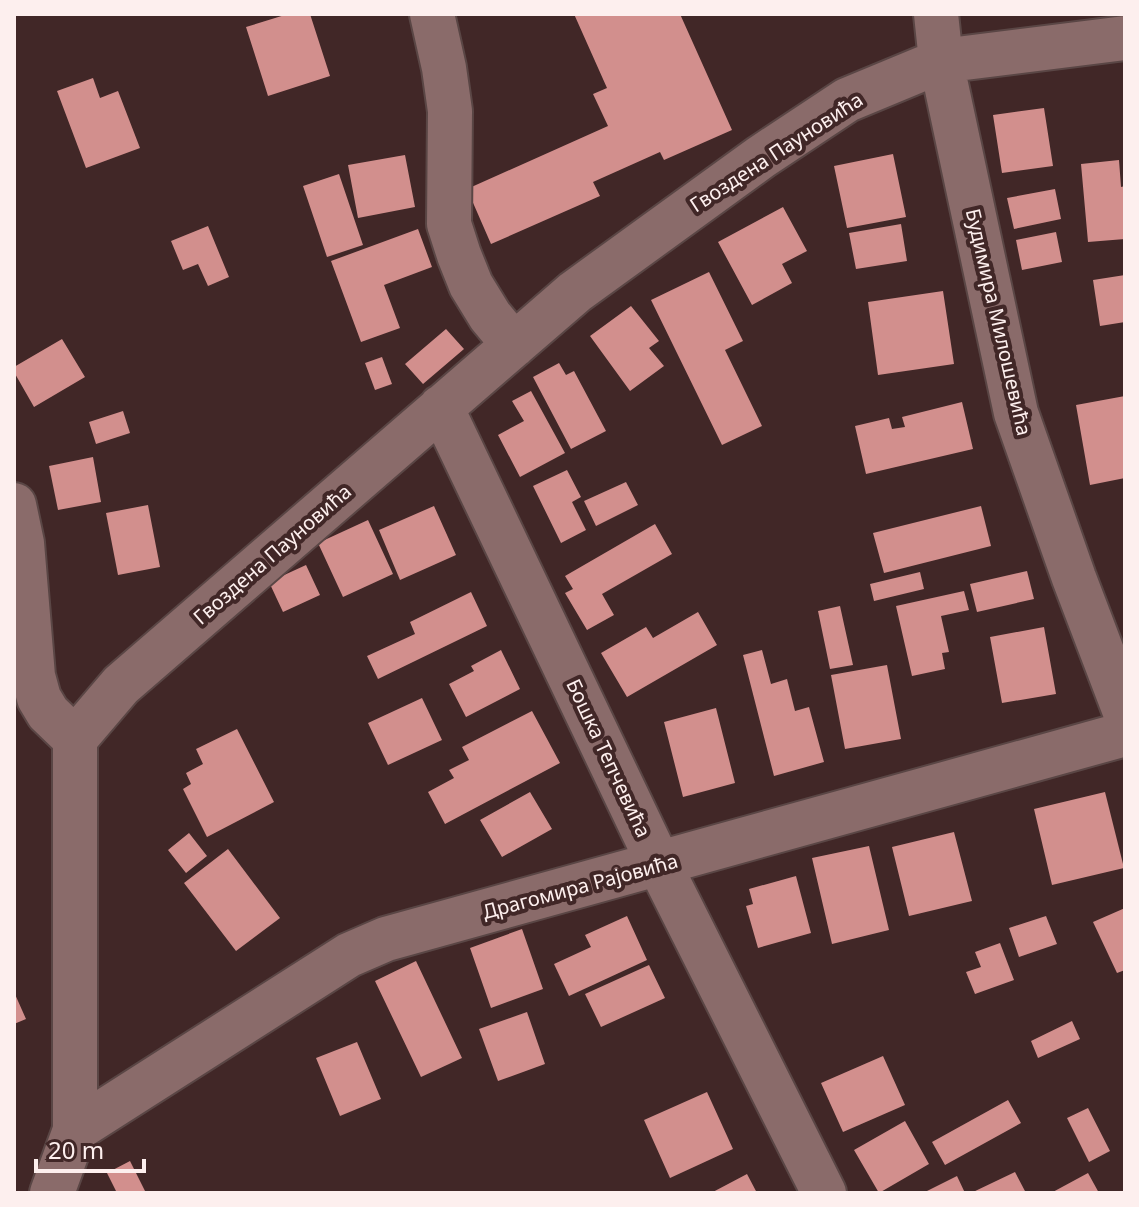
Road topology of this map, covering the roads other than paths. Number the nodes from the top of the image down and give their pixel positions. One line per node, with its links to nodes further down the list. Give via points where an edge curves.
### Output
1 (432, 14): 5 (street, via 450,111 449,224 471,285)
2 (936, 14): 4 (street, Будимира Милошевића)
3 (1125, 38): 4 (street, Гвоздена Пауновића)
4 (941, 61): 5 (street, Гвоздена Пауновића, via 847,100 773,149 575,292); 8 (street, Будимира Милошевића, via 1016,413)
5 (514, 345): 6 (street, Гвоздена Пауновића)
6 (441, 407): 10 (street, Гвоздена Пауновића, via 121,685); 11 (street, Бошка Тепчевића)
7 (17, 530): 10 (street, via 39,698)
8 (1125, 712)
9 (1125, 734): 11 (street, Драгомира Рајовића)
10 (75, 739): 12 (street)
11 (659, 864): 12 (street, Драгомира Рајовића, via 386,939 349,955); 14 (street, Бошка Тепчевића)
12 (75, 1130): 13 (street)
13 (52, 1193)
14 (824, 1193)

